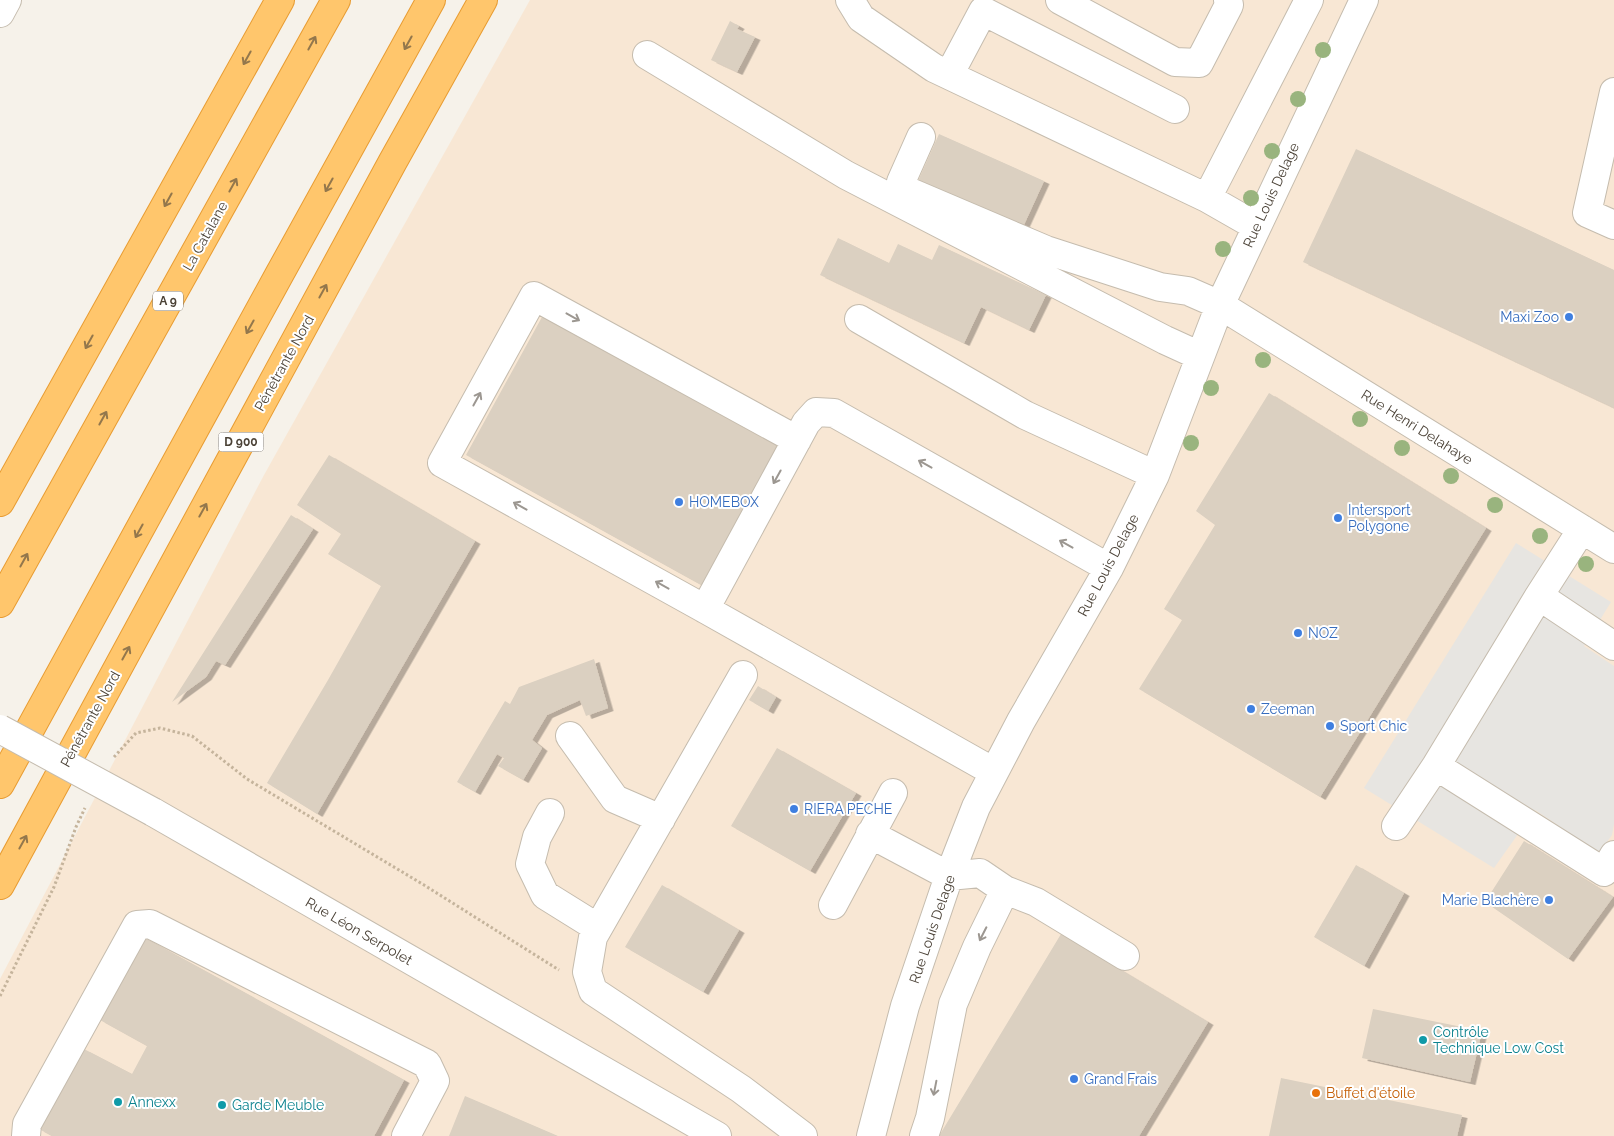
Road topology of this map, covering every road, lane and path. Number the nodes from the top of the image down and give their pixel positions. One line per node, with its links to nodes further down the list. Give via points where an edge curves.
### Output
1 (7, 0): 11 (street)
2 (280, 0): 25 (highway, one-way to 25)
3 (336, 0): 30 (highway, La Catalane / A 9, one-way to 3)
4 (432, 0): 38 (highway, one-way to 38)
5 (483, 0): 46 (highway, Pénétrante Nord / D 900, one-way to 5)
6 (850, 0): 13 (street, via 861,18)
7 (1060, 0): 8 (street, via 1175,62 1199,63 1229,5)
8 (1228, 0)
9 (1309, 0): 17 (street)
10 (1364, 0): 18 (street, Rue Louis Delage)
11 (0, 13)
12 (647, 55): 22 (street, via 846,175)
13 (949, 75): 15 (street, via 982,11); 17 (street)
14 (1614, 92): 19 (street, via 1587,213)
15 (1175, 109)
16 (921, 137): 20 (street, Rue Henri Delahaye, via 901,182 905,190 1046,250 1160,287 1188,291)
17 (1207, 198): 18 (street)
18 (1256, 226): 20 (street, Rue Louis Delage)
19 (1614, 226)
20 (1220, 305): 22 (street, Rue Louis Delage); 26 (street, Rue Henri Delahaye)
21 (859, 319): 24 (street, via 1025,415)
22 (1200, 356): 24 (street, Rue Louis Delage)
23 (797, 440): 28 (street, one-way to 23, via 834,413 816,412); 31 (street, one-way to 31); 31 (street, one-way to 23, via 442,463 534,296)
24 (1155, 475): 28 (street, Rue Louis Delage)
25 (0, 502)
26 (1582, 529): 27 (street, Rue Henri Delahaye); 29 (street)
27 (1614, 549)
28 (1109, 568): 37 (street, Rue Louis Delage)
29 (1539, 596): 32 (street); 36 (street)
30 (0, 603)
31 (705, 609): 37 (street)
32 (1614, 646)
33 (743, 675): 41 (street)
34 (0, 729): 53 (street, Rue Léon Serpolet, bridge, via 153,812)
35 (570, 736): 41 (street, via 615,799)
36 (1436, 766): 42 (street); 44 (street, via 1604,872)
37 (994, 772): 45 (street, Rue Louis Delage, via 976,807)
38 (0, 784)
39 (892, 793): 43 (street)
40 (550, 813): 49 (street, via 537,837 530,864 545,895)
41 (661, 819): 49 (street)
42 (1396, 826)
43 (870, 834): 45 (street); 48 (street)
44 (1614, 855)
45 (949, 876): 47 (street, via 980,873); 55 (street, Rue Louis Delage, via 905,1006)
46 (0, 885)
47 (1005, 890): 50 (street, via 1036,902); 56 (street, one-way to 56, via 953,1004)
48 (833, 905)
49 (598, 928): 54 (street, via 593,937 587,972 593,991 740,1089)
50 (1125, 956)
51 (26, 1136): 52 (street, via 27,1124 137,925 150,924 427,1064 435,1082)
52 (406, 1136)
53 (717, 1136)
54 (803, 1136)
55 (871, 1136)
56 (924, 1136)

